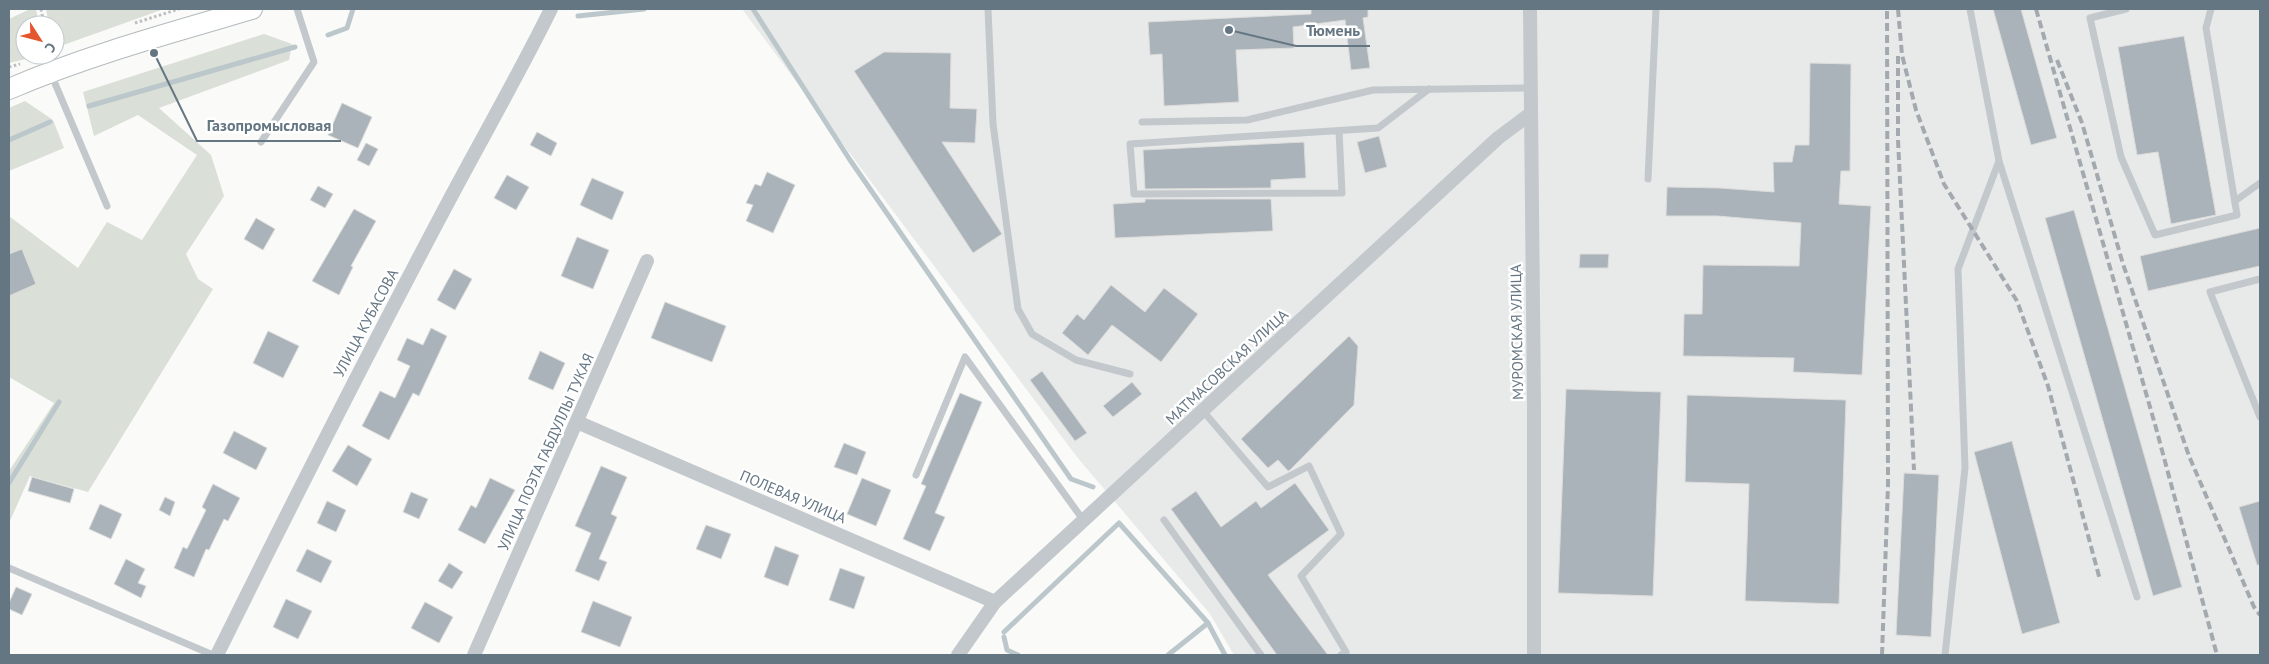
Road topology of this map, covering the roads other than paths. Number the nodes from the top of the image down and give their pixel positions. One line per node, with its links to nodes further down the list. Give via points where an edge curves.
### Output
1 (252, 9): 10 (main road)
2 (297, 9): 17 (lane, via 314,62)
3 (551, 9): 36 (street, УЛИЦА КУБАСОВА, via 338,411)
4 (988, 9): 25 (lane, via 993,124 1018,309 1032,334 1076,360)
5 (1530, 9): 11 (street, МУРОМСКАЯ УЛИЦА)
6 (1656, 9): 19 (lane)
7 (1970, 9): 18 (lane)
8 (2126, 9): 21 (lane, via 2090,18 2121,158 2155,235 2237,215)
9 (2211, 9): 21 (lane, via 2206,28)
10 (50, 71): 12 (main road); 22 (lane)
11 (1530, 88): 13 (lane); 14 (street, МУРОМСКАЯ УЛИЦА)
12 (9, 89)
13 (1429, 89): 15 (lane, via 1373,90 1247,120); 16 (lane, via 1378,128)
14 (1530, 114): 26 (street, МАТМАСОВСКАЯ УЛИЦА, via 1498,138); 41 (street, МУРОМСКАЯ УЛИЦА)
15 (1142, 122)
16 (1339, 131): 16 (lane, via 1130,144 1134,194 1342,193)
17 (261, 142)
18 (1999, 161): 33 (lane); 42 (lane, via 1958,269 1965,468)
19 (1648, 179)
20 (2260, 183): 21 (lane)
21 (2235, 201)
22 (107, 206)
23 (647, 260): 28 (street, УЛИЦА ПОЭТА ГАБДУЛЛЫ ТУКАЯ)
24 (2260, 279): 27 (lane, via 2210,292)
25 (1130, 374)
26 (1204, 411): 31 (street, МАТМАСОВСКАЯ УЛИЦА); 40 (lane, via 1268,487 1308,466 1341,534 1302,576 1346,652)
27 (2260, 417)
28 (577, 422): 34 (street, ПОЛЕВАЯ УЛИЦА); 37 (street, УЛИЦА ПОЭТА ГАБДУЛЛЫ ТУКАЯ)
29 (916, 475): 31 (lane, via 965,357)
30 (1164, 520): 39 (lane)
31 (1084, 521): 34 (street, МАТМАСОВСКАЯ УЛИЦА)
32 (9, 568): 35 (lane)
33 (2137, 597)
34 (995, 602): 38 (street, МАТМАСОВСКАЯ УЛИЦА)
35 (213, 655)
36 (217, 655)
37 (474, 655)
38 (958, 655)
39 (1261, 655)
40 (1341, 655)
41 (1534, 655)
42 (1945, 655)

